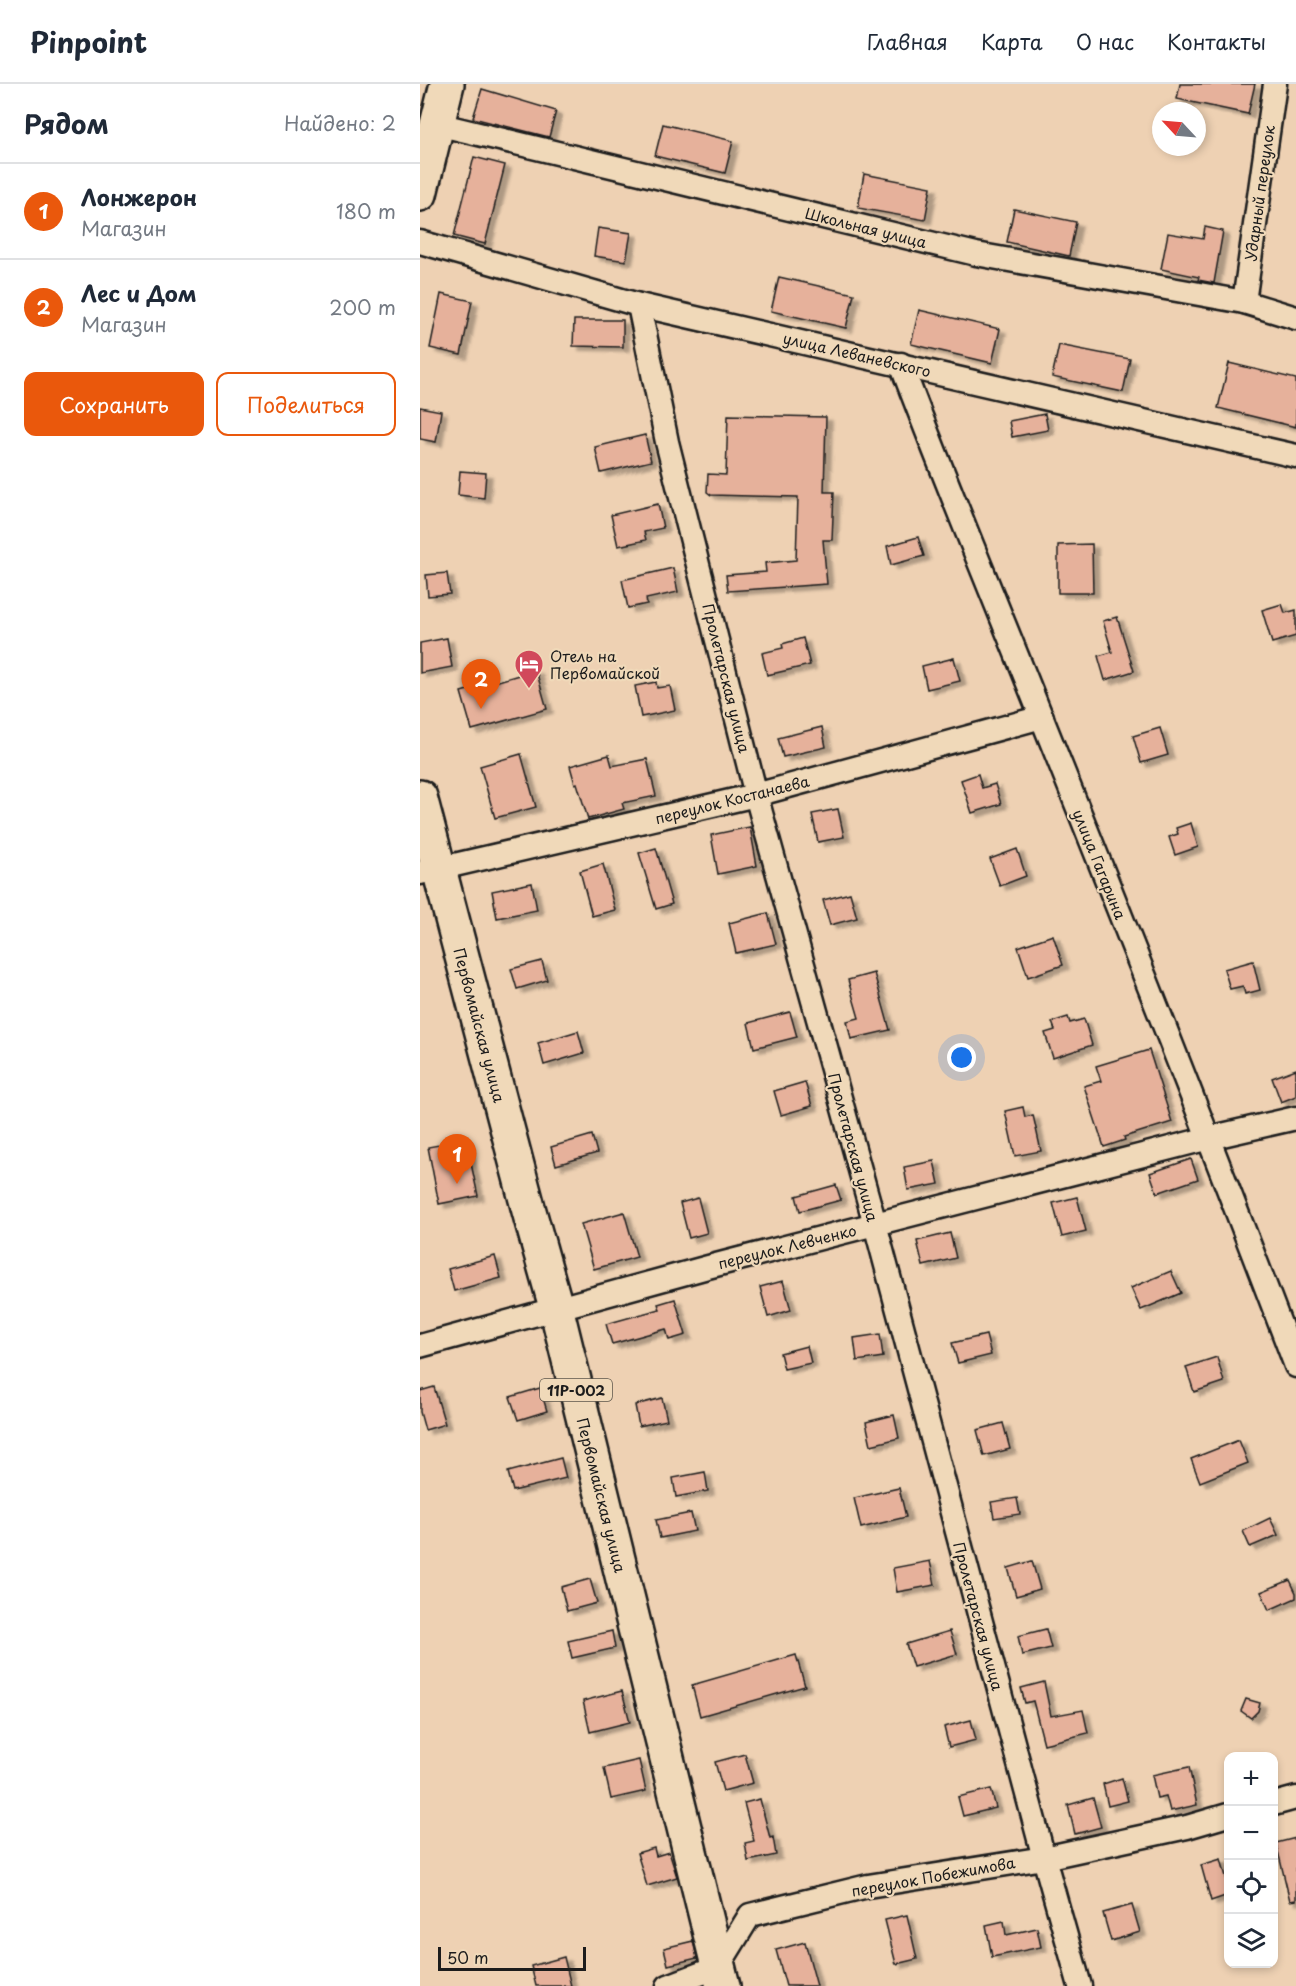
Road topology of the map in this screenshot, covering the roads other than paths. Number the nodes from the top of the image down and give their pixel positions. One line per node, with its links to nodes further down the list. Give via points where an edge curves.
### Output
1 (447, 84): 3 (main road)
2 (1275, 84): 6 (street, Ударный переулок)
3 (437, 124): 4 (main road); 6 (street, Школьная улица, via 976,254)
4 (420, 194)
5 (420, 242): 7 (street, улица Леваневского)
6 (1244, 302): 8 (street, Школьная улица)
7 (639, 305): 9 (street, улица Леваневского); 12 (street, Пролетарская улица, via 667,442)
8 (1296, 318)
9 (901, 364): 10 (street, улица Леваневского); 11 (street, улица Гагарина)
10 (1296, 456)
11 (1042, 717): 12 (street, переулок Костанаева); 16 (street, улица Гагарина)
12 (756, 795): 14 (street, переулок Костанаева); 17 (street, Пролетарская улица)
13 (420, 797): 14 (main road, Первомайская улица / 11Р-002)
14 (430, 871): 18 (main road, Первомайская улица / 11Р-002)
15 (1296, 1118): 16 (street, переулок Левченко)
16 (1209, 1137): 17 (street, переулок Левченко); 20 (street, улица Гагарина)
17 (875, 1224): 18 (street, переулок Левченко); 24 (street, Пролетарская улица)
18 (556, 1307): 19 (street, переулок Левченко); 25 (main road, Первомайская улица / 11Р-002)
19 (420, 1346)
20 (1296, 1366)
21 (1296, 1798): 22 (street)
22 (1278, 1803)
23 (1224, 1816): 24 (street, переулок Побежимова)
24 (1044, 1858): 25 (street, переулок Побежимова, via 868,1886 750,1915); 27 (street, Пролетарская улица)
25 (720, 1976): 26 (street)
26 (668, 1986)
27 (1080, 1986)

